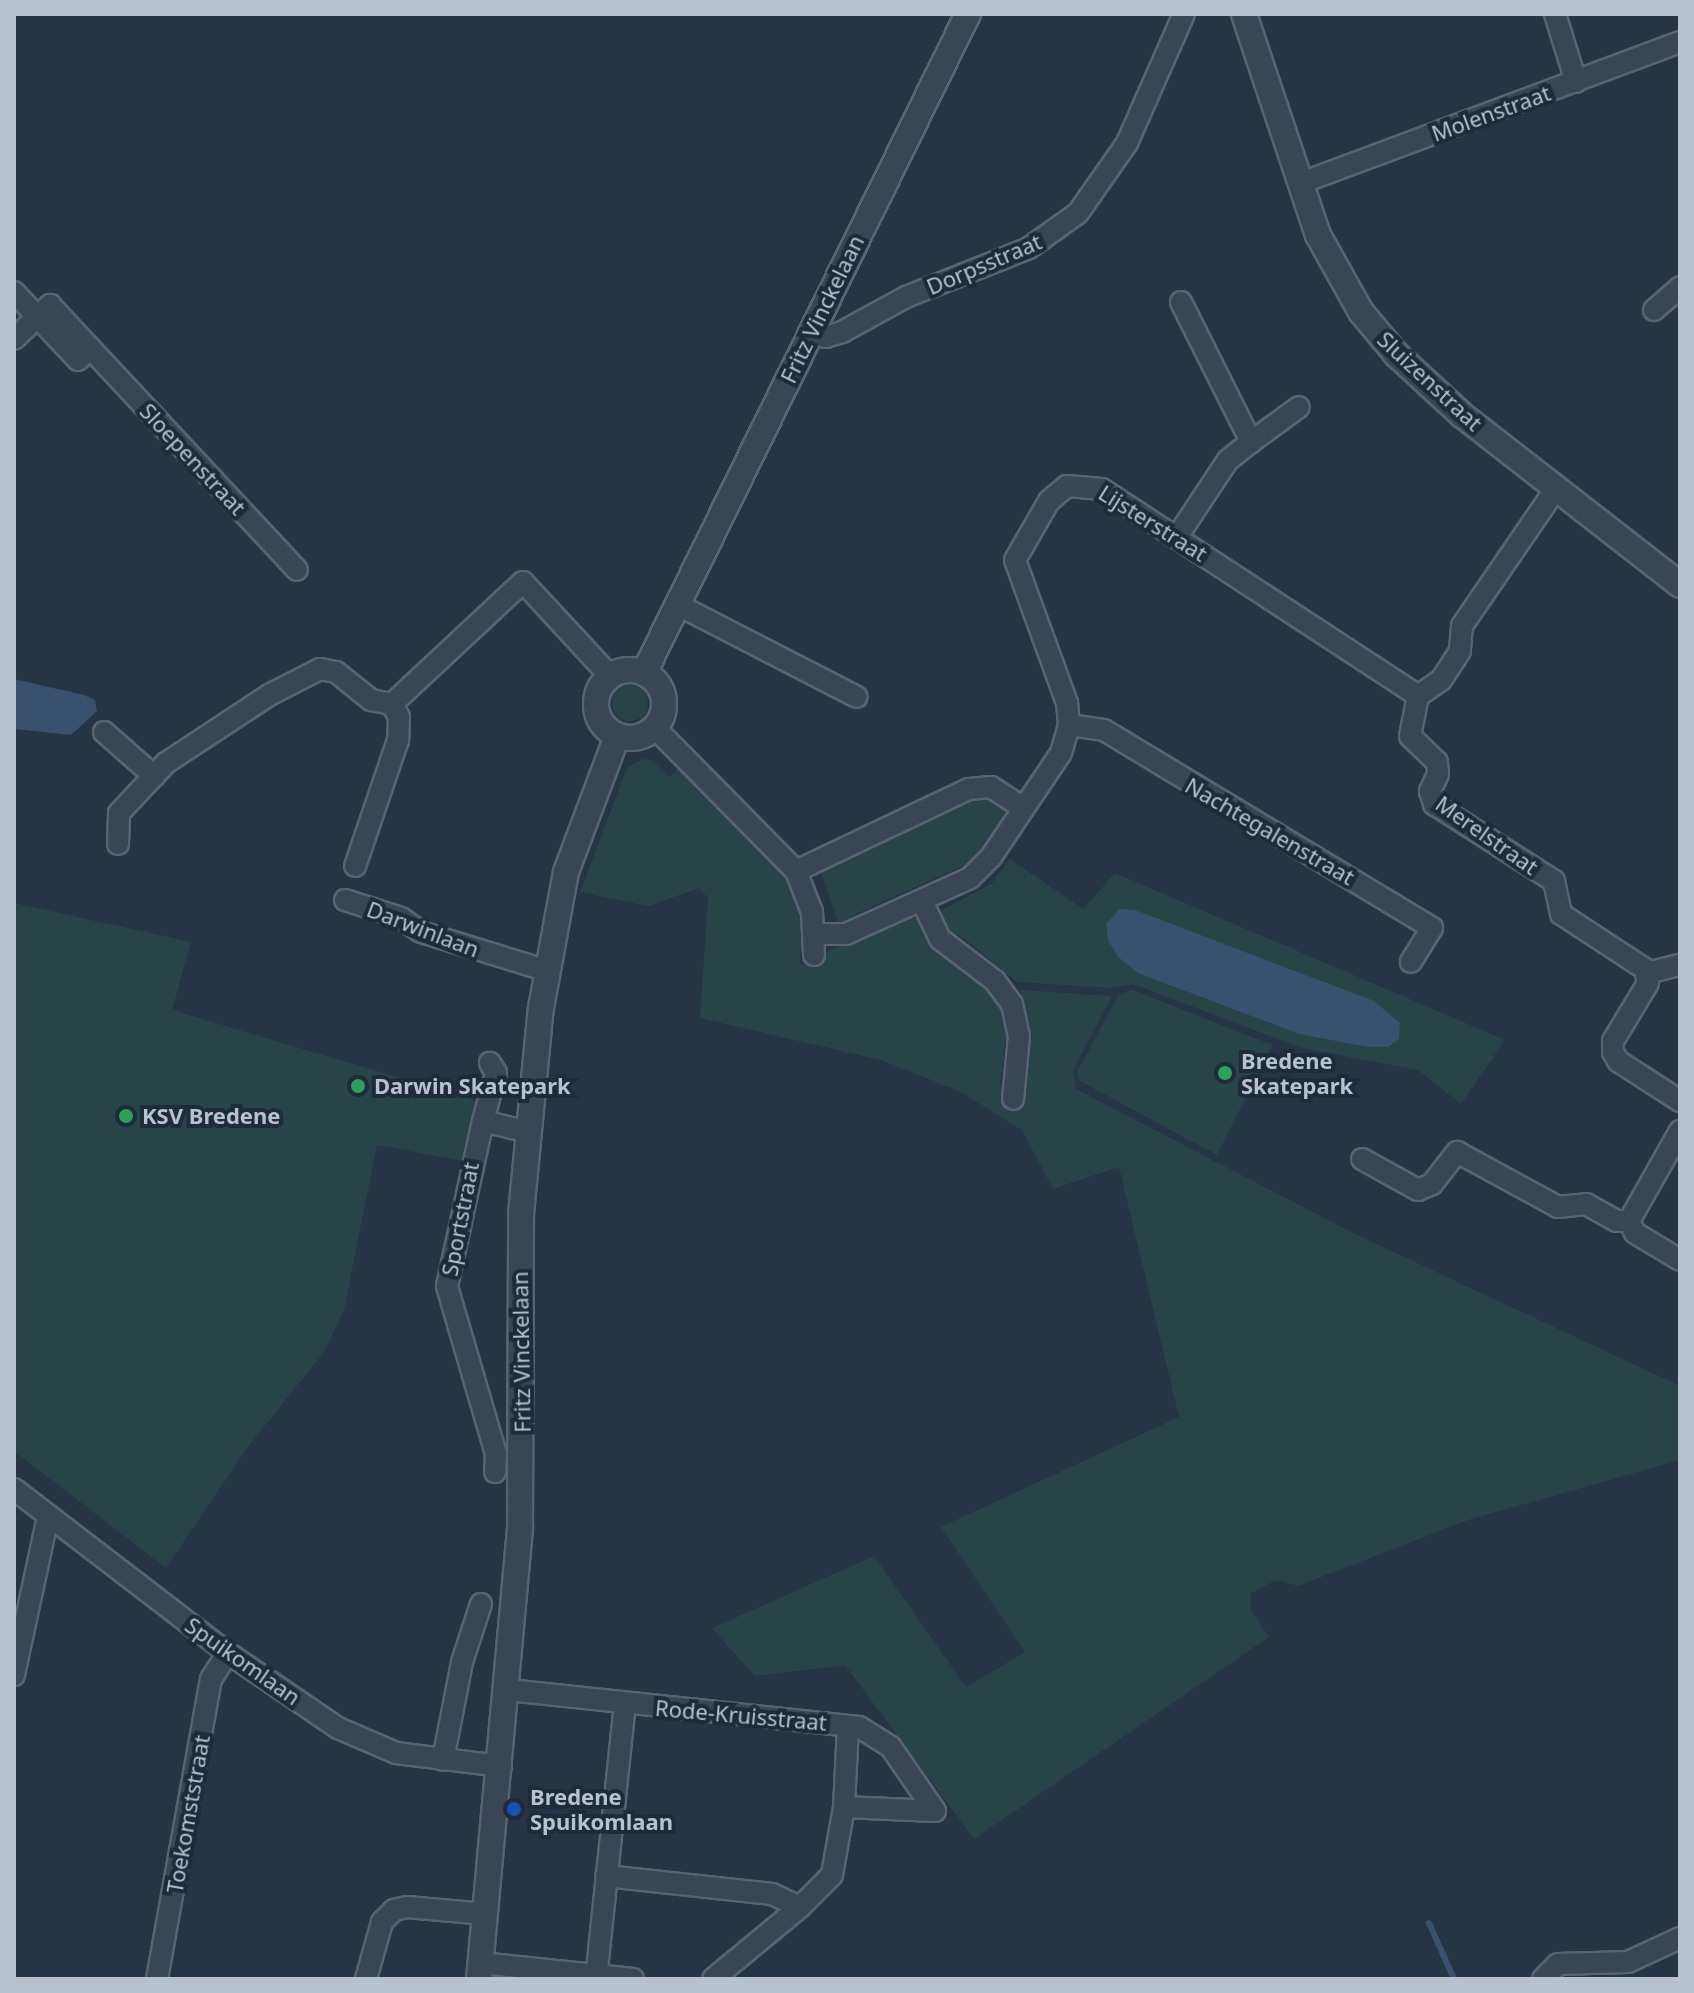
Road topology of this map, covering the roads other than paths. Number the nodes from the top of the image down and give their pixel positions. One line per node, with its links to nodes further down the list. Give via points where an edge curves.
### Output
1 (968, 14): 13 (street, Fritz Vinckelaan)
2 (1184, 14): 13 (street, Dorpsstraat, via 1127,143 1078,213 1029,248 906,297 842,332 826,337)
3 (1244, 14): 7 (street, Sluizenstraat)
4 (1555, 14): 6 (street)
5 (1680, 42): 6 (street, Molenstraat)
6 (1576, 82): 7 (street, Molenstraat)
7 (1301, 183): 17 (street, Sluizenstraat, via 1324,247 1374,329 1462,415)
8 (1680, 287): 11 (street)
9 (14, 292): 12 (street)
10 (1181, 302): 16 (street)
11 (1654, 310)
12 (38, 317): 14 (street); 19 (street, Sloepenstraat, via 50,305)
13 (810, 333): 21 (street, Fritz Vinckelaan)
14 (14, 339)
15 (1299, 407): 16 (street)
16 (1251, 442): 18 (street, via 1228,460)
17 (1557, 487): 20 (street, Sluizenstraat); 24 (street, via 1462,626 1460,651 1441,680)
18 (1177, 537): 24 (street, Lijsterstraat); 27 (street, Lijsterstraat, via 1102,489 1081,483 1053,495 1021,543 1016,573 1065,697)
19 (297, 570)
20 (1680, 585)
21 (676, 604): 22 (street, Fritz Vinckelaan); 25 (street)
22 (644, 673): 23 (street, via 626,670); 28 (street, via 664,698)
23 (610, 676): 26 (street, via 523,582); 30 (street, via 599,691 597,708 603,725)
24 (1418, 696): 43 (street, Merelstraat, via 1410,736 1437,762 1430,791 1434,804 1554,881 1561,914)
25 (857, 697)
26 (392, 704): 31 (street, via 371,700 336,672 320,669 269,695); 34 (street, via 399,717 398,740)
27 (1069, 725): 32 (street, via 1061,753); 40 (street, Nachtegalenstraat, via 1104,730 1432,928)
28 (655, 728): 30 (street, via 637,737); 35 (street)
29 (104, 732): 31 (street)
30 (617, 736): 42 (street, Fritz Vinckelaan, via 566,872)
31 (154, 776): 33 (street, via 119,813)
32 (1023, 808): 35 (street, via 991,787 969,789); 37 (street, via 980,870)
33 (118, 844)
34 (355, 866)
35 (796, 871): 38 (street, via 808,897)
36 (345, 900): 42 (street, Darwinlaan, via 401,918 421,932)
37 (922, 901): 38 (street, via 846,934); 45 (street, via 940,939 995,981 1012,1004 1019,1036)
38 (814, 934): 39 (street)
39 (814, 955)
40 (1411, 962)
41 (1680, 965): 43 (street)
42 (548, 971): 49 (street, Fritz Vinckelaan)
43 (1647, 973): 46 (street, via 1645,989 1613,1041 1613,1052 1618,1061)
44 (490, 1063): 47 (street, Sportstraat, via 496,1073)
45 (1013, 1099)
46 (1680, 1101)
47 (483, 1121): 49 (street); 53 (street, Sportstraat, via 447,1286 496,1463)
48 (1680, 1131): 51 (street)
49 (528, 1132): 53 (street, Fritz Vinckelaan, via 518,1301)
50 (1362, 1159): 51 (street, via 1418,1190 1432,1184 1457,1152 1558,1207 1586,1204 1617,1221)
51 (1629, 1221): 52 (street, via 1635,1233)
52 (1680, 1260)
53 (523, 1455): 59 (street, Fritz Vinckelaan)
54 (14, 1489): 55 (street, Spuikomlaan)
55 (48, 1516): 57 (street, Spuikomlaan); 58 (street)
56 (481, 1604): 62 (street, via 462,1662)
57 (228, 1653): 62 (street, Spuikomlaan, via 338,1728 396,1753); 71 (street, Toekomststraat, via 211,1679)
58 (14, 1675)
59 (508, 1690): 60 (street, Rode-Kruisstraat); 63 (street, Fritz Vinckelaan)
60 (625, 1704): 61 (street, Rode-Kruisstraat); 65 (street)
61 (848, 1726): 64 (street); 64 (street, Rode-Kruisstraat, via 867,1729 890,1746 935,1811)
62 (443, 1760): 63 (street, Spuikomlaan)
63 (501, 1766): 67 (street, Fritz Vinckelaan)
64 (844, 1807): 66 (street, via 832,1875)
65 (606, 1876): 66 (street, via 772,1894); 70 (street)
66 (800, 1907): 74 (street)
67 (486, 1914): 69 (street, Fritz Vinckelaan); 72 (street, via 394,1910 382,1922)
68 (1680, 1938): 75 (street, via 1628,1962 1558,1964)
69 (480, 1971): 70 (street)
70 (596, 1977): 73 (street)
71 (157, 1979)
72 (366, 1979)
73 (633, 1979)
74 (713, 1979)
75 (1543, 1979)

